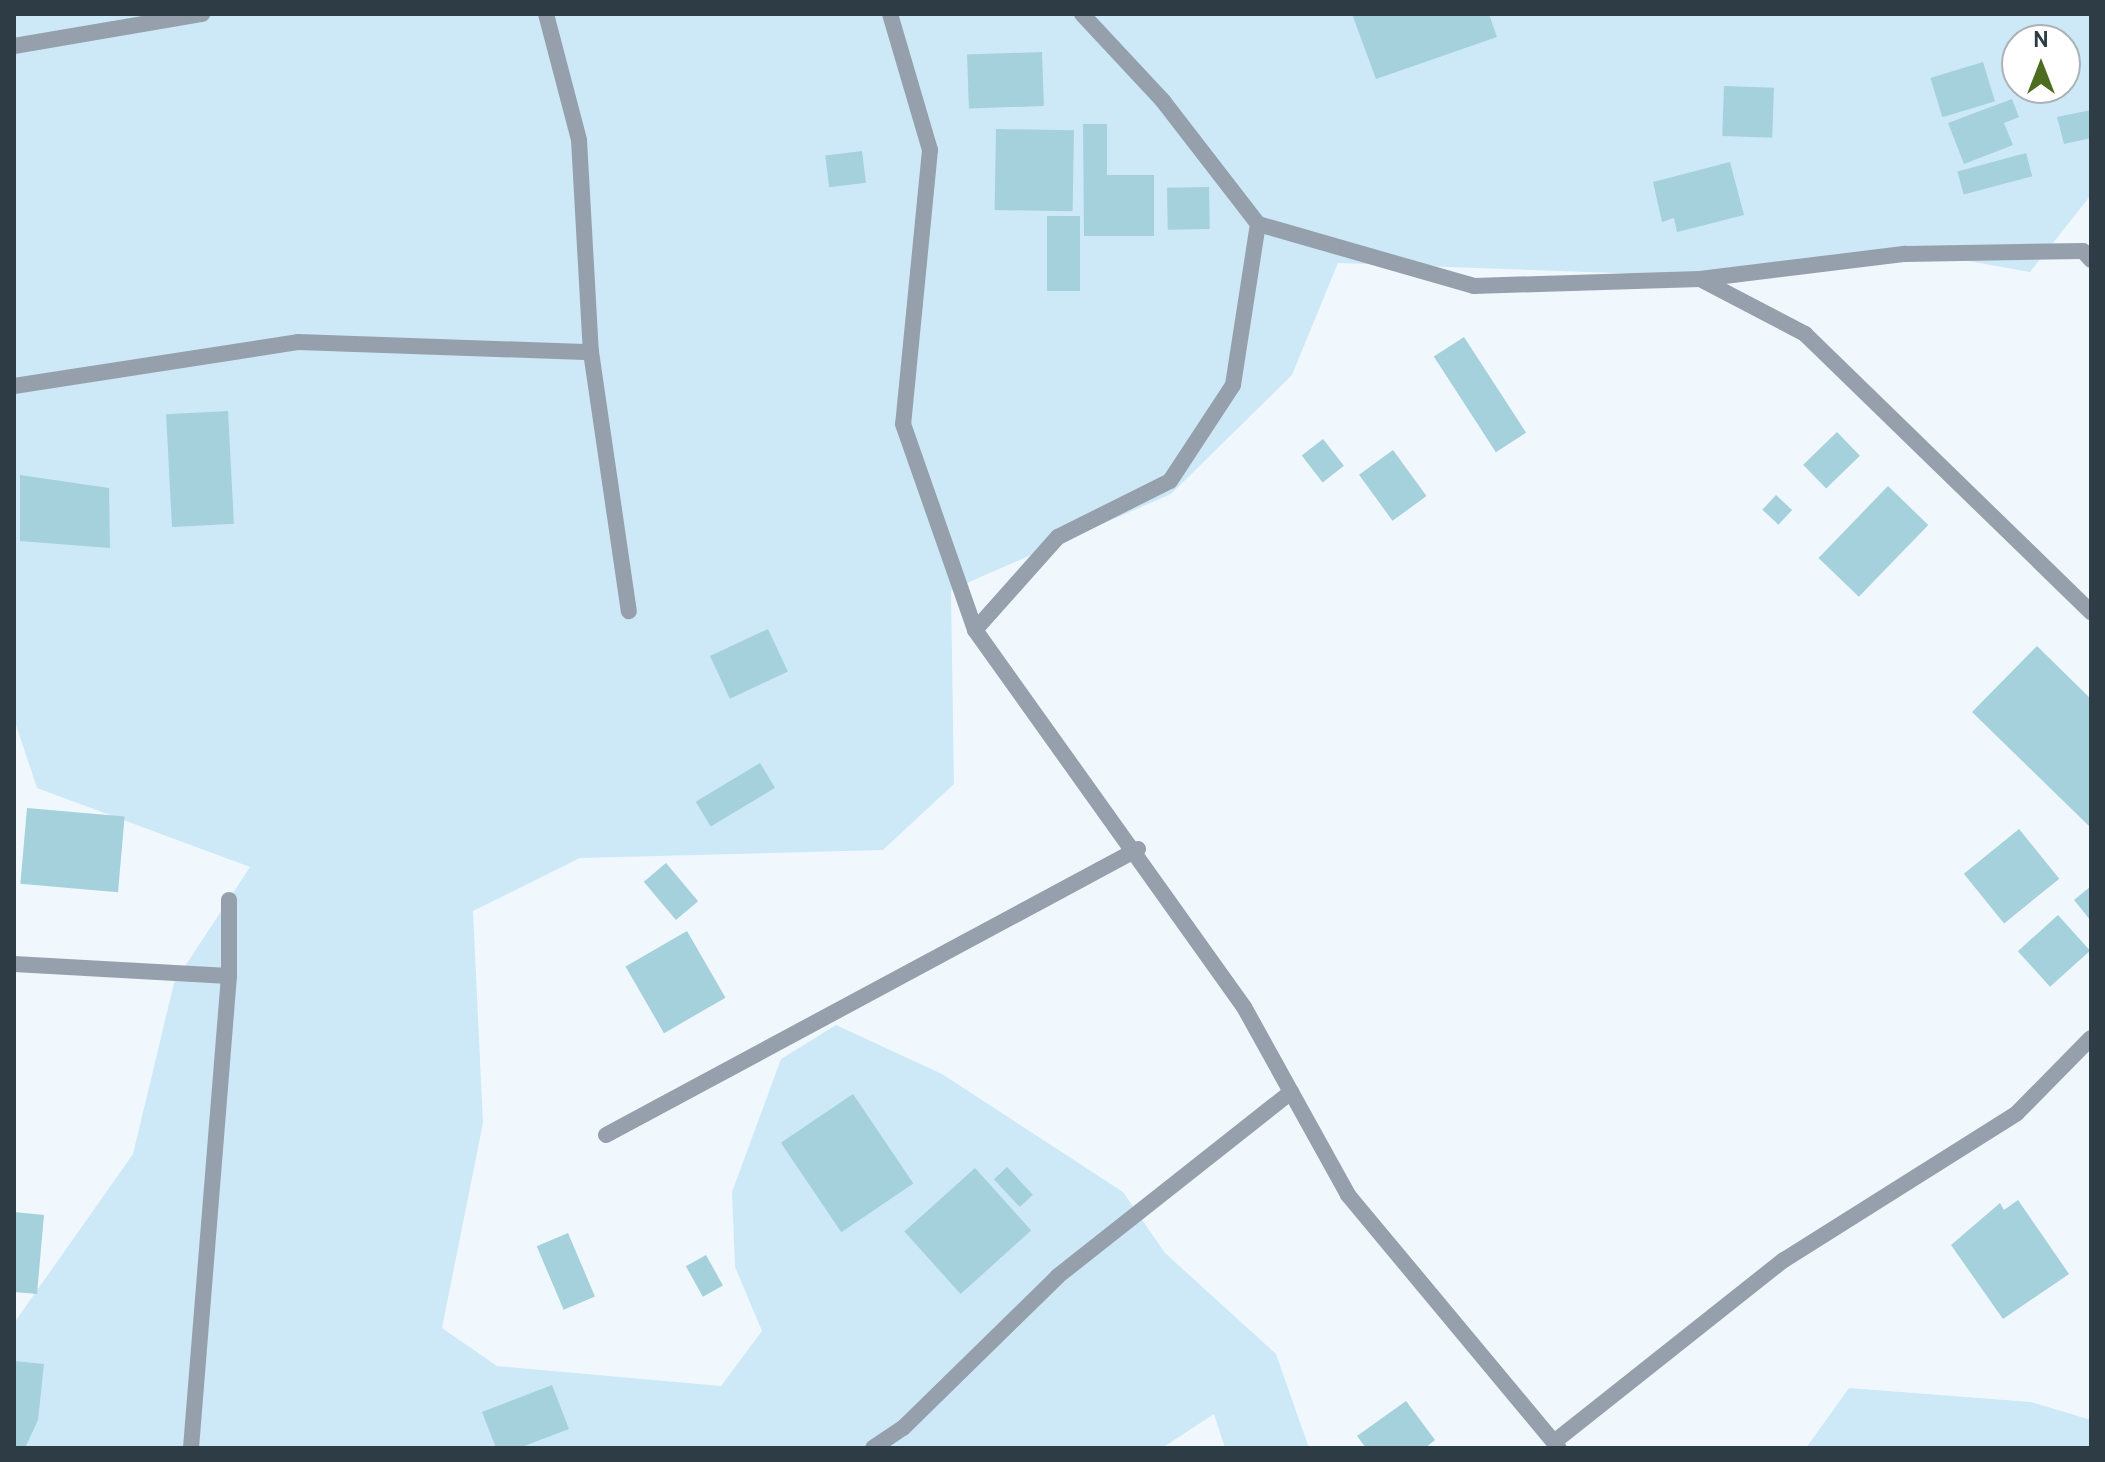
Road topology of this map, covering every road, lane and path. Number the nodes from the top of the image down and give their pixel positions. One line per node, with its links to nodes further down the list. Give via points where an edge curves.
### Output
1 (202, 14): 5 (street)
2 (546, 14): 9 (street, via 579,140)
3 (890, 14): 13 (street, via 930,150 903,424)
4 (1082, 14): 6 (street, via 1163,101)
5 (14, 46)
6 (1258, 224): 8 (street, via 1474,286); 13 (street, via 1233,385 1170,481 1058,537)
7 (2091, 260): 8 (street, via 2083,251 1905,254)
8 (1700, 279): 12 (street, via 1805,334)
9 (591, 352): 10 (street, via 298,342); 11 (street)
10 (14, 386)
11 (629, 611)
12 (2091, 612)
13 (975, 630): 14 (street)
14 (1138, 849): 19 (street, via 1244,1007); 20 (street)
15 (229, 900): 17 (street)
16 (14, 964): 17 (street)
17 (229, 976): 22 (street)
18 (2091, 1038): 21 (street, via 2017,1113 1784,1260)
19 (1291, 1092): 21 (street, via 1348,1195); 23 (street, via 1058,1276 903,1428)
20 (606, 1135)
21 (1557, 1445)
22 (191, 1448)
23 (873, 1448)

